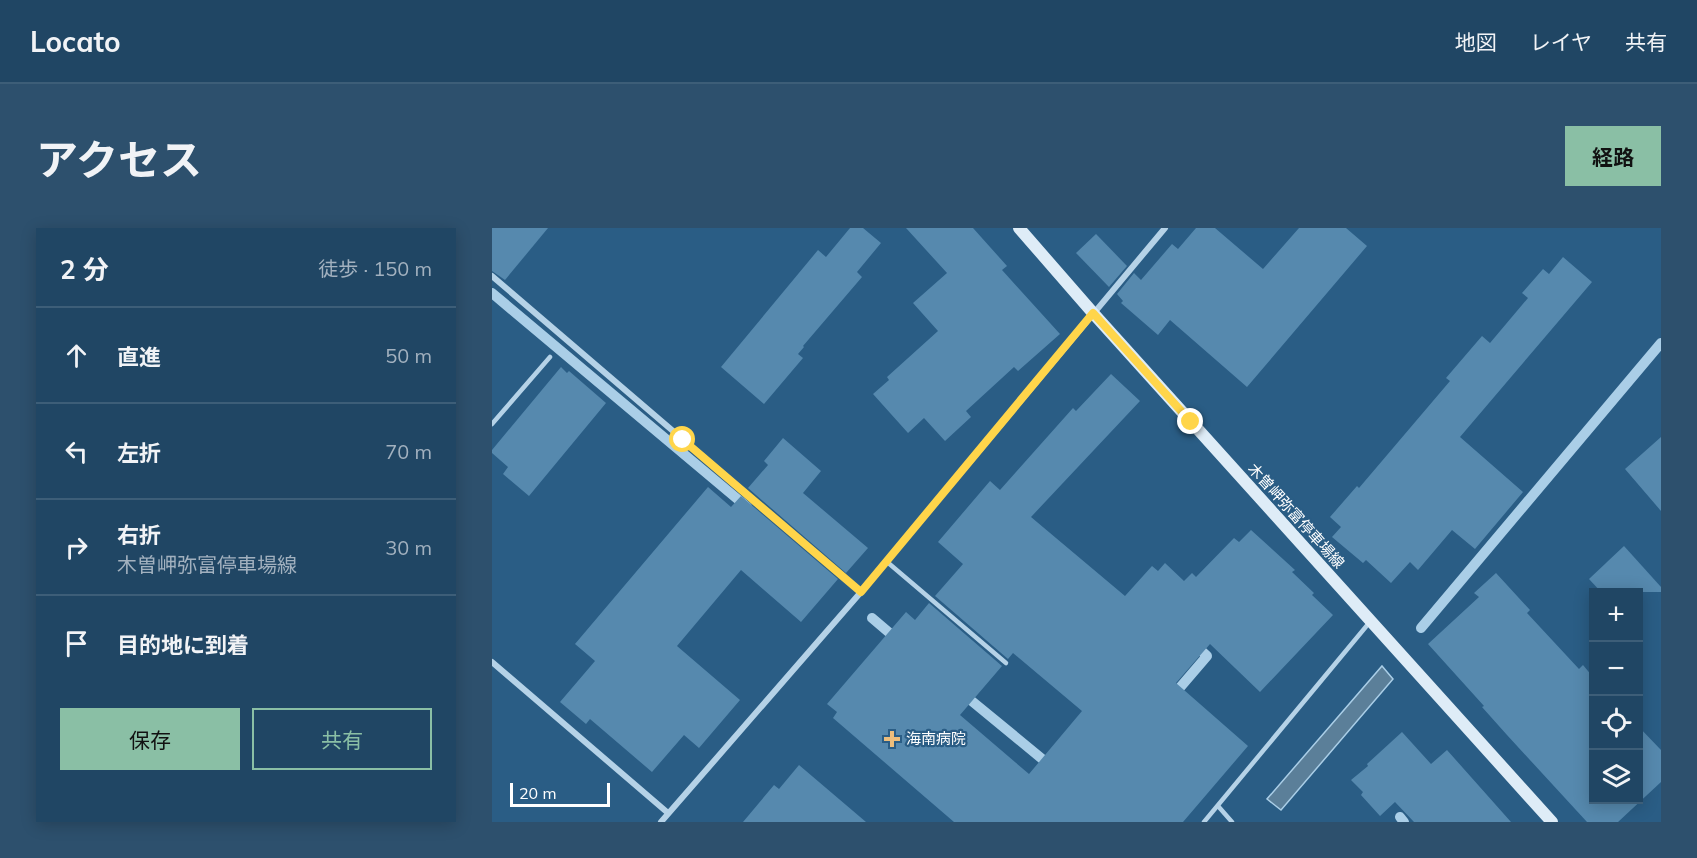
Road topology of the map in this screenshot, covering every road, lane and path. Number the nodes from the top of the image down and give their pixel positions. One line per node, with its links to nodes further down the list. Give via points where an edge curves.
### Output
1 (1019, 228): 4 (main road, 木曽岬弥富停車場線)
2 (1165, 228): 4 (street)
3 (492, 276): 8 (street)
4 (1093, 313): 7 (street); 9 (main road, 木曽岬弥富停車場線)
5 (550, 357): 6 (lane)
6 (492, 424)
7 (886, 561): 8 (street); 11 (lane)
8 (861, 592): 13 (street)
9 (1371, 621): 12 (lane); 17 (main road, 木曽岬弥富停車場線)
10 (492, 662): 13 (street)
11 (1006, 663)
12 (1218, 806): 15 (lane); 16 (lane)
13 (668, 813): 14 (street)
14 (661, 822)
15 (1204, 822)
16 (1232, 822)
17 (1552, 822)

